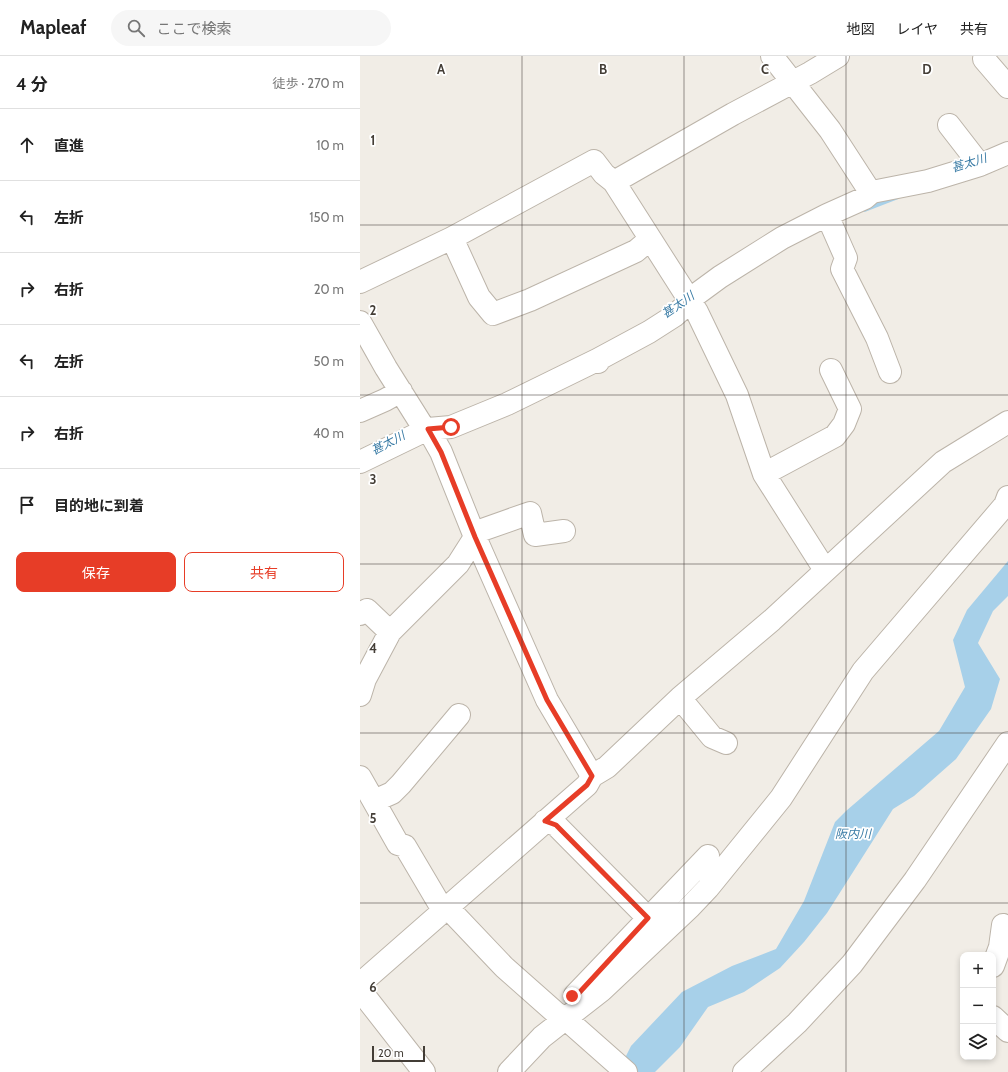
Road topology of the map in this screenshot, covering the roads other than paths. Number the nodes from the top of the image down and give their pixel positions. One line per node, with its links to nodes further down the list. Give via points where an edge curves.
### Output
1 (772, 56): 4 (street)
2 (838, 56): 4 (street)
3 (984, 59): 5 (street)
4 (792, 82): 9 (street); 10 (street, via 830,130)
5 (1008, 87)
6 (949, 126): 8 (street)
7 (1008, 154): 8 (street)
8 (980, 165): 10 (street, via 928,181)
9 (614, 182): 12 (street, via 594,161); 13 (street)
10 (872, 192): 11 (street)
11 (829, 220): 15 (street, via 782,238 720,277); 18 (street, via 846,258 842,269)
12 (452, 238): 13 (street, via 479,297 493,314 530,300 636,251); 14 (street)
13 (650, 240): 15 (street)
14 (360, 282)
15 (693, 305): 22 (street, via 597,361 514,401); 24 (street, via 737,394)
16 (360, 322): 19 (street)
17 (831, 370): 24 (street, via 850,409 844,424 835,436)
18 (890, 372)
19 (401, 391): 20 (street); 22 (street)
20 (360, 411)
21 (1008, 422): 28 (street, via 943,462)
22 (430, 434): 23 (street); 27 (street)
23 (360, 462)
24 (764, 474): 28 (street)
25 (1008, 497): 47 (street, via 1005,505 863,671 781,798 708,888 602,990)
26 (564, 531): 27 (street, via 535,535 530,513 479,531)
27 (475, 537): 30 (street, via 458,564); 36 (street, via 547,700)
28 (825, 570): 32 (street, via 772,620)
29 (360, 614): 30 (street, via 367,610)
30 (390, 632): 31 (street, via 365,679)
31 (360, 695)
32 (680, 698): 34 (street, via 712,737); 36 (street, via 607,767)
33 (459, 715): 38 (street, via 401,784 392,793)
34 (726, 743)
35 (1008, 743): 53 (street, via 915,880 852,964 797,1024)
36 (592, 776): 39 (street, via 587,785)
37 (360, 777): 38 (street)
38 (374, 801): 41 (street, via 398,844 405,846)
39 (545, 821): 41 (street); 42 (street, via 556,825)
40 (708, 856): 42 (street)
41 (446, 910): 45 (street); 47 (street, via 504,967)
42 (648, 918): 47 (street, via 578,994 572,996)
43 (1003, 925): 44 (street)
44 (996, 958)
45 (360, 984)
46 (360, 990): 50 (street)
47 (561, 1016): 51 (street, via 536,1046); 52 (street)
48 (996, 1020): 49 (street)
49 (1008, 1031)
50 (424, 1072)
51 (509, 1072)
52 (626, 1072)
53 (744, 1072)

